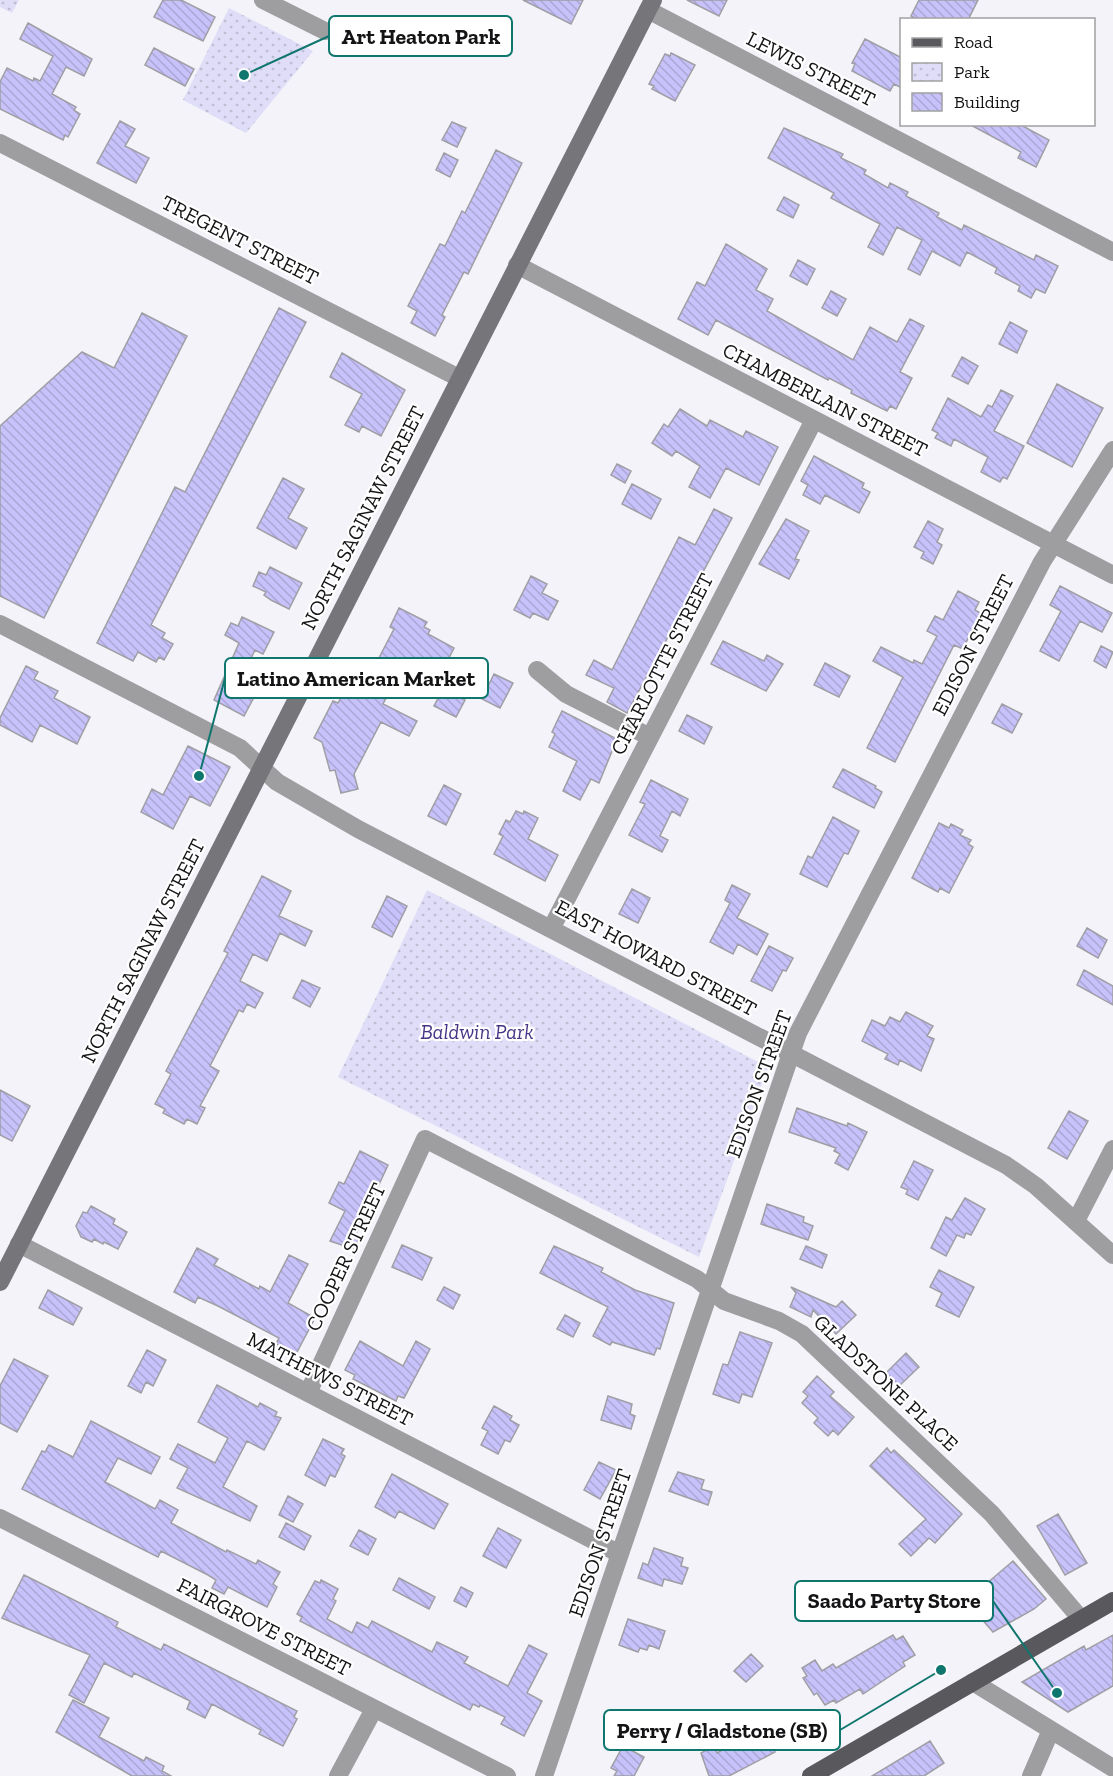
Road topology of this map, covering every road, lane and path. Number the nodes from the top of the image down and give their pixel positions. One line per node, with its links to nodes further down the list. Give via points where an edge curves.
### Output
1 (263, 0): 3 (street)
2 (650, 5): 5 (street, LEWIS STREET); 6 (street, NORTH SAGINAW STREET)
3 (325, 32)
4 (0, 143): 7 (street, TREGENT STREET)
5 (1113, 252)
6 (517, 266): 7 (street, NORTH SAGINAW STREET); 8 (street, CHAMBERLAIN STREET)
7 (459, 378): 15 (street, NORTH SAGINAW STREET)
8 (814, 420): 10 (street, CHAMBERLAIN STREET); 14 (street, CHARLOTTE STREET)
9 (1113, 450): 10 (street, EDISON STREET)
10 (1053, 544): 11 (street, CHAMBERLAIN STREET); 17 (street, EDISON STREET, via 798,1033)
11 (1113, 575)
12 (0, 624): 15 (street, EAST HOWARD STREET, via 240,748)
13 (537, 670): 14 (street, via 566,694)
14 (650, 737): 16 (street, CHARLOTTE STREET)
15 (261, 768): 16 (street, EAST HOWARD STREET, via 319,808); 21 (street, NORTH SAGINAW STREET)
16 (550, 928): 17 (street, EAST HOWARD STREET)
17 (791, 1054): 20 (street, EAST HOWARD STREET, via 1006,1166); 24 (street, EDISON STREET)
18 (425, 1139): 24 (street, GLADSTONE PLACE, via 697,1279); 25 (street, COOPER STREET)
19 (1113, 1149): 20 (street)
20 (1076, 1221): 22 (street, EAST HOWARD STREET)
21 (19, 1244): 23 (street, NORTH SAGINAW STREET); 25 (street, MATHEWS STREET)
22 (1113, 1255)
23 (0, 1282)
24 (710, 1290): 27 (street, EDISON STREET); 29 (street, GLADSTONE PLACE, via 724,1301 779,1321 808,1339 992,1514)
25 (308, 1393): 27 (street, MATHEWS STREET)
26 (0, 1518): 31 (street, FAIRGROVE STREET)
27 (620, 1554): 36 (street, EDISON STREET)
28 (1113, 1600): 29 (main road)
29 (1081, 1619): 30 (main road)
30 (973, 1682): 32 (street); 37 (main road)
31 (374, 1708): 34 (street); 35 (street, FAIRGROVE STREET)
32 (1052, 1730): 33 (street); 38 (street)
33 (1113, 1768)
34 (338, 1776)
35 (507, 1776)
36 (544, 1776)
37 (811, 1776)
38 (1031, 1776)

